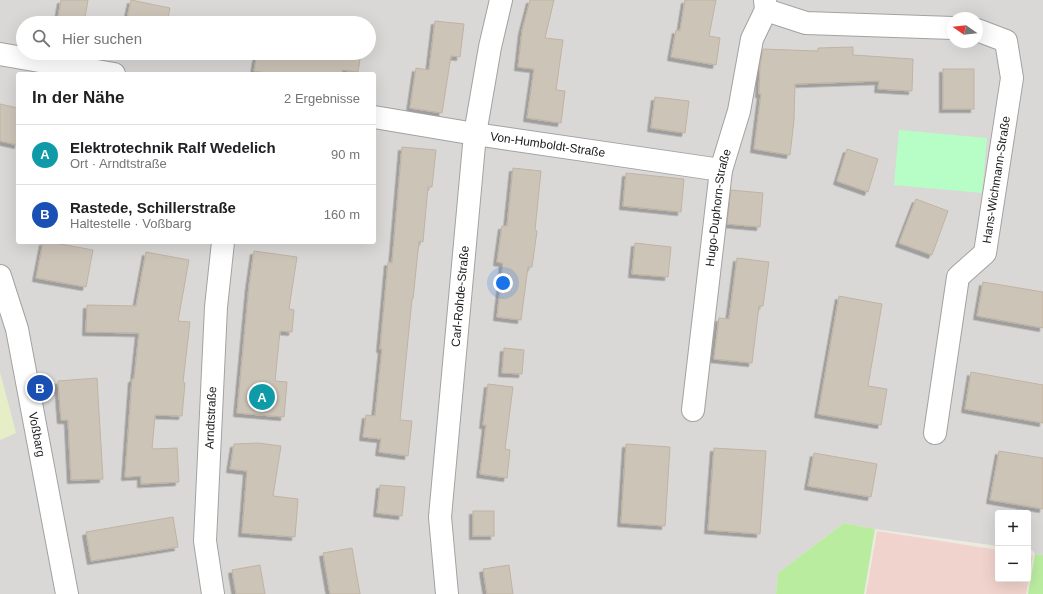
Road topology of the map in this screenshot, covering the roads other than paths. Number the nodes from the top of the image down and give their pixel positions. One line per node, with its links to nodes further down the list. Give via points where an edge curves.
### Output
1 (501, 0): 10 (street, Carl-Rohde-Straße)
2 (765, 5): 3 (street, via 806,23); 11 (street, Hugo-Duphorn-Straße, via 752,39 739,111)
3 (947, 28)
4 (983, 32): 15 (street, Hans-Wichmann-Straße, via 1006,40 1012,78 985,253 958,277)
5 (0, 54): 6 (street)
6 (16, 57)
7 (34, 60): 8 (street)
8 (103, 72)
9 (376, 117): 10 (street, Von-Humboldt-Straße)
10 (475, 134): 11 (street, Von-Humboldt-Straße); 18 (street, Carl-Rohde-Straße, via 440,517)
11 (721, 170): 14 (street, Hugo-Duphorn-Straße)
12 (223, 244): 17 (street, Arndtstraße, via 216,307 205,541)
13 (0, 276): 16 (street, Voßbarg, via 17,329)
14 (693, 410)
15 (935, 433)
16 (67, 594)
17 (214, 594)
18 (447, 594)

